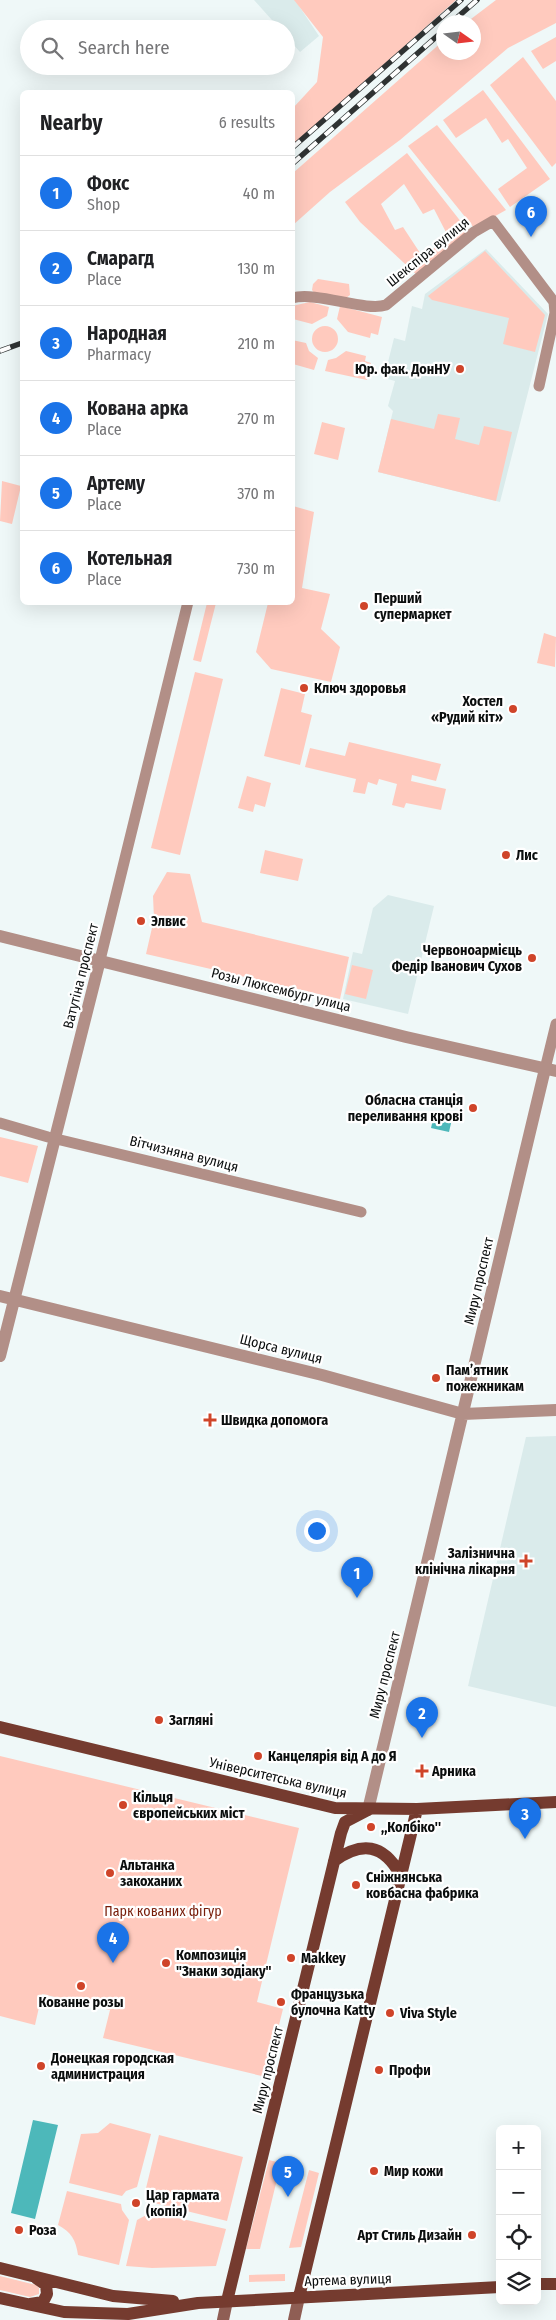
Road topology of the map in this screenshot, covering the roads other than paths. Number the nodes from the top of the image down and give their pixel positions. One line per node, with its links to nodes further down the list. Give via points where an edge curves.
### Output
1 (295, 298): 2 (street, Шекспіра вулиця, via 336,300 378,308 386,305 474,232 493,221 554,302 556,313)
2 (539, 386)
3 (187, 605): 5 (street, Ватутіна проспект)
4 (0, 936): 5 (street, Розы Люксембург улица)
5 (100, 960): 7 (street, Розы Люксембург улица); 9 (street, Ватутіна проспект)
6 (556, 1024): 7 (street, Миру проспект)
7 (550, 1070): 15 (street, Миру проспект)
8 (0, 1123): 9 (street, Вітчизняна вулиця)
9 (56, 1138): 10 (street, Вітчизняна вулиця); 12 (street, Ватутіна проспект)
10 (361, 1212)
11 (0, 1296): 12 (street, Щорса вулиця)
12 (15, 1299): 13 (street, Ватутіна проспект); 15 (street, Щорса вулиця, via 322,1375)
13 (0, 1356)
14 (556, 1410): 15 (street, Щорса вулиця)
15 (463, 1414): 19 (street, Миру проспект)
16 (0, 1727): 19 (main road, Університетська вулиця, via 335,1808)
17 (556, 1802): 18 (main road, Університетська вулиця)
18 (417, 1809): 19 (main road, Університетська вулиця); 21 (main road)
19 (368, 1810): 20 (main road, Миру проспект, via 345,1822)
20 (334, 1860): 21 (main road, via 350,1850 365,1847 377,1850 392,1860); 29 (main road, Миру проспект)
21 (400, 1874): 27 (main road)
22 (0, 2268): 23 (main road, Артема вулиця)
23 (30, 2275): 30 (main road, Артема вулиця, via 113,2296); 31 (main road, via 46,2285 46,2297 40,2303)
24 (541, 2284): 25 (main road)
25 (556, 2284)
26 (496, 2287): 27 (main road, Артема вулиця)
27 (299, 2297): 29 (main road, Артема вулиця); 33 (main road)
28 (0, 2298): 31 (main road, Артема вулиця)
29 (227, 2301): 30 (main road, Артема вулиця); 32 (main road, Миру проспект)
30 (198, 2303): 31 (main road, Артема вулиця, via 128,2314 64,2312)
31 (22, 2304)
32 (223, 2320)
33 (294, 2320)

